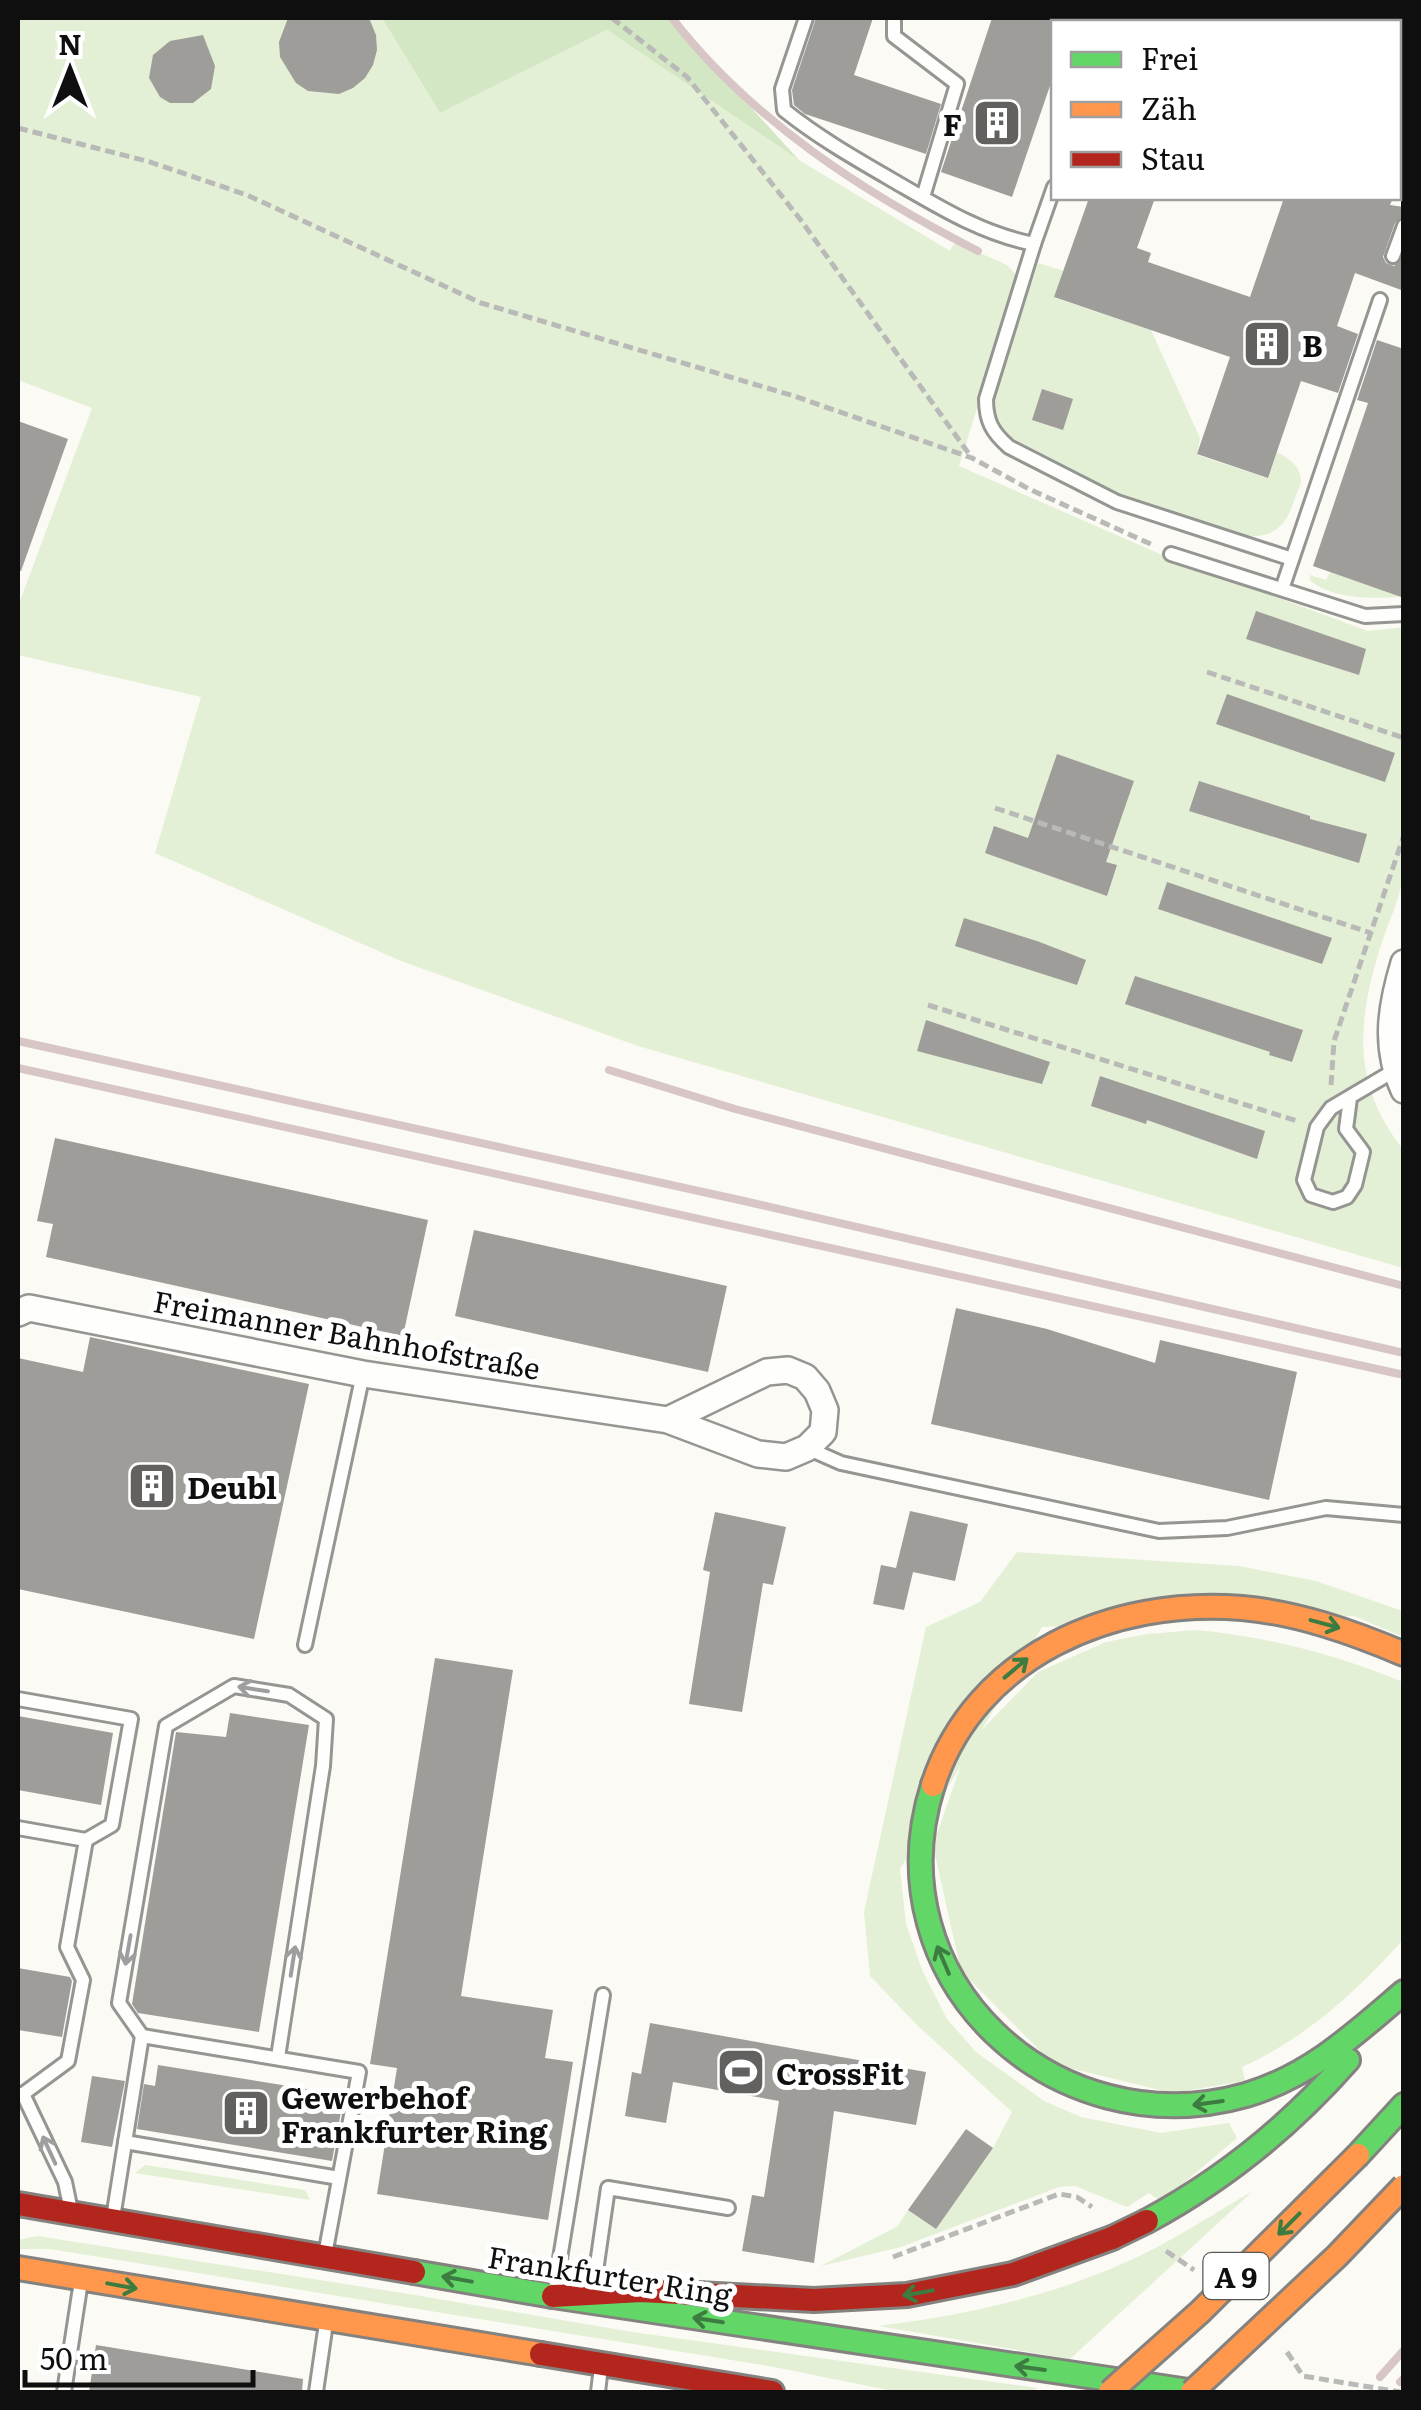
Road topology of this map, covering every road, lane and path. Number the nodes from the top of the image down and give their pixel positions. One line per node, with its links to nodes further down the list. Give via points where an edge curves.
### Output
1 (612, 18): 11 (path, via 687,77 800,218)
2 (806, 18): 6 (lane, via 782,90 784,110)
3 (894, 18): 6 (lane, via 894,36 957,84)
4 (18, 128): 11 (path, via 247,195 481,304 794,396)
5 (1051, 196): 8 (lane)
6 (923, 197): 8 (lane, via 965,222)
7 (1404, 226): 9 (lane)
8 (1034, 244): 13 (lane, via 986,399 994,434 1117,502)
9 (1393, 256)
10 (1380, 300): 13 (lane)
11 (972, 458): 12 (path)
12 (1172, 554): 14 (lane)
13 (1292, 559): 14 (lane)
14 (1282, 589): 15 (lane, via 1365,616)
15 (1404, 614)
16 (1207, 672): 17 (path)
17 (1404, 738)
18 (994, 808): 20 (path)
19 (1404, 835): 20 (path)
20 (1371, 934): 25 (path, via 1334,1041)
21 (1404, 963): 23 (street, via 1390,1041)
22 (928, 1005): 26 (path)
23 (1400, 1080): 24 (lane)
24 (1350, 1098): 25 (lane); 26 (lane, via 1346,1129 1363,1152 1347,1198 1333,1202 1311,1195 1304,1180)
25 (1331, 1108): 26 (lane)
26 (1317, 1127)
27 (18, 1314): 28 (street, Freimanner Bahnhofstraße, via 29,1308)
28 (362, 1374): 29 (street, Freimanner Bahnhofstraße); 32 (lane)
29 (668, 1420): 30 (street, Freimanner Bahnhofstraße, via 758,1454 786,1457); 30 (street, via 767,1372 788,1370 818,1391 825,1410 823,1432)
30 (807, 1448): 31 (lane, via 841,1463 1159,1532 1226,1528 1326,1508)
31 (1404, 1515)
32 (305, 1645)
33 (1404, 1654): 37 (main road, one-way to 33, via 1301,2072 1230,2100 1154,2106 1088,2093 1017,2056 964,2000 933,1935 921,1874 929,1797 979,1702 1033,1654 1105,1620 1168,1607 1252,1609 1345,1630)
34 (18, 1699): 36 (lane, via 131,1719 112,1825)
35 (18, 1828): 36 (lane)
36 (86, 1840): 41 (lane, via 67,1947 83,1980 68,2061)
37 (1404, 1993): 54 (main road, one-way to 54, bridge, via 1316,2096 1244,2160 1146,2221 1064,2258 906,2295 838,2300 648,2291)
38 (603, 1995): 53 (lane)
39 (142, 2036): 40 (lane); 40 (lane, one-way to 39, via 326,1719 289,1695 234,1686 166,1726 119,2003); 43 (lane)
40 (278, 2057): 44 (lane, via 359,2072)
41 (20, 2094): 48 (lane, one-way to 41, via 65,2182)
42 (1404, 2105): 61 (main road, A 9, one-way to 61, bridge, via 1200,2312)
43 (125, 2142): 44 (lane); 49 (lane)
44 (339, 2178): 50 (lane)
45 (1404, 2186): 62 (main road, A 9, bridge)
46 (18, 2204): 48 (main road, Frankfurter Ring)
47 (728, 2208): 54 (lane, via 608,2188)
48 (71, 2214): 49 (main road, Frankfurter Ring)
49 (112, 2220): 50 (main road, Frankfurter Ring)
50 (324, 2256): 53 (main road, Frankfurter Ring, one-way to 50)
51 (18, 2268): 52 (main road)
52 (81, 2279): 55 (main road, one-way to 55); 57 (lane)
53 (553, 2296): 54 (main road, Frankfurter Ring)
54 (592, 2298): 62 (main road, Frankfurter Ring, one-way to 54)
55 (327, 2320): 56 (main road); 58 (lane)
56 (602, 2365): 59 (lane); 60 (main road)
57 (64, 2392)
58 (316, 2392)
59 (598, 2392)
60 (772, 2392)
61 (1110, 2392)
62 (1194, 2392)

